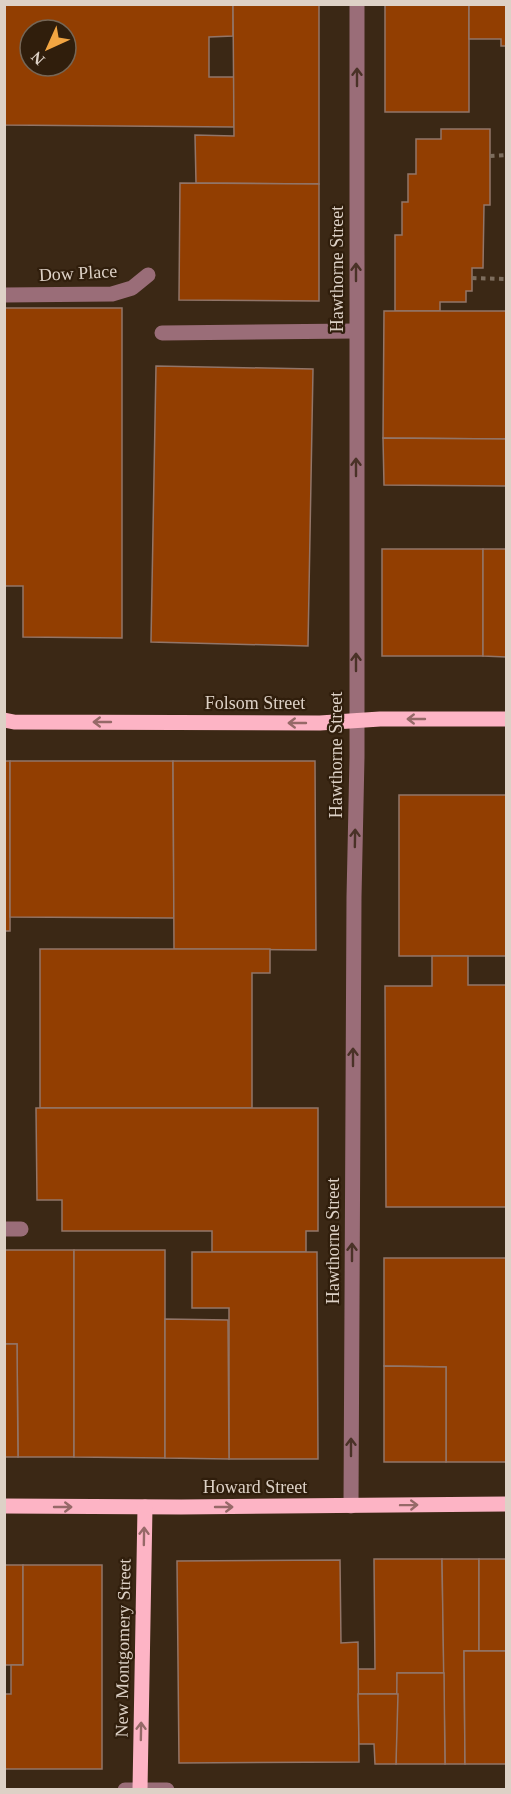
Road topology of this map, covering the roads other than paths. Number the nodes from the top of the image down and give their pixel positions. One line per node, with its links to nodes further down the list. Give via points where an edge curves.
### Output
1 (357, 4): 4 (street, Hawthorne Street, one-way to 1)
2 (148, 275): 3 (street, Dow Place, via 132,288 112,294)
3 (4, 295)
4 (356, 332): 5 (street); 7 (street, Hawthorne Street, one-way to 4)
5 (162, 333)
6 (507, 719): 7 (main road, Folsom Street, one-way to 7)
7 (356, 720): 8 (main road, Folsom Street, one-way to 8); 13 (street, Hawthorne Street, one-way to 7)
8 (8, 722)
9 (4, 1229): 10 (street)
10 (21, 1229)
11 (507, 1504): 13 (main road, Howard Street, one-way to 11)
12 (4, 1506): 14 (main road, Howard Street, one-way to 14)
13 (351, 1506): 14 (main road, Howard Street, one-way to 13)
14 (145, 1507): 15 (main road, New Montgomery Street, one-way to 14)
15 (140, 1789): 16 (street); 17 (street)
16 (125, 1790)
17 (167, 1790)

